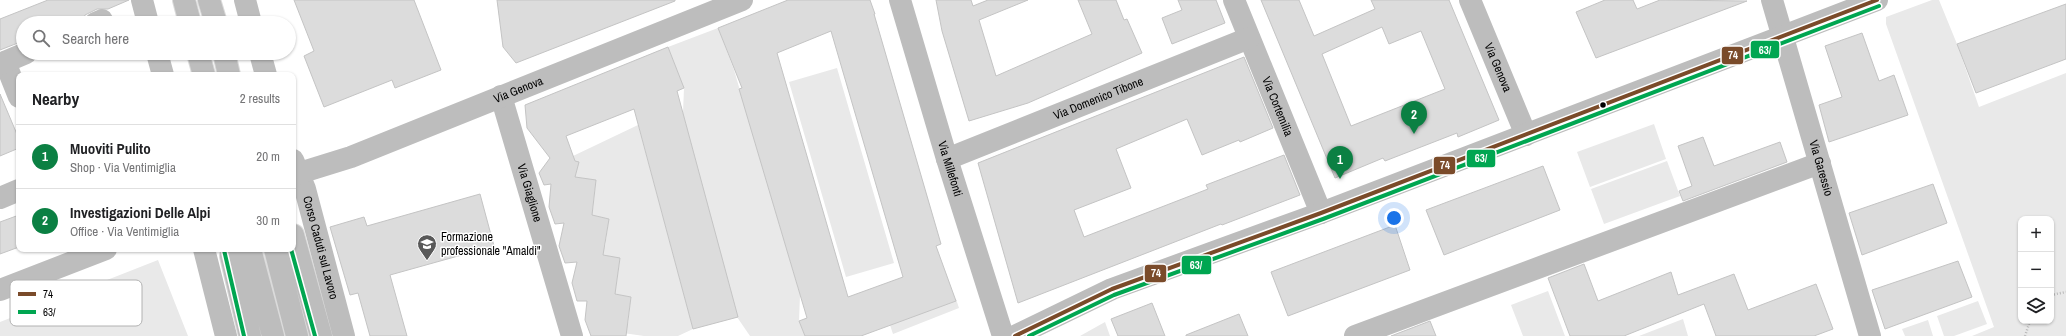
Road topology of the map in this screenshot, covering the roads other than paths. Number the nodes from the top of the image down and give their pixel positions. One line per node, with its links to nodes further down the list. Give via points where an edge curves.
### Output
1 (142, 0): 11 (street)
2 (184, 0): 12 (street)
3 (209, 0): 13 (street)
4 (245, 0): 14 (street)
5 (742, 0): 28 (street, Via Genova)
6 (900, 0): 30 (street, Via Millefonti)
7 (1234, 0): 16 (street, Via Cortemilia)
8 (1470, 0): 29 (street, Via Genova)
9 (1772, 0): 15 (street, Via Garessio)
10 (1877, 0): 15 (street)
11 (146, 16)
12 (188, 16)
13 (214, 16)
14 (249, 16)
15 (1783, 35): 29 (street); 31 (street, Via Garessio)
16 (1250, 38): 30 (street, Via Domenico Tibone); 36 (street, Via Cortemilia)
17 (16, 57): 22 (street)
18 (159, 60): 23 (street)
19 (200, 60): 24 (street)
20 (226, 60): 25 (street)
21 (262, 60): 26 (street)
22 (2, 63): 27 (street)
23 (162, 72)
24 (203, 72)
25 (228, 72)
26 (265, 72)
27 (12, 95)
28 (501, 96): 32 (street, Via Genova, via 351,157); 51 (street, Via Giaglione)
29 (1526, 135): 36 (street)
30 (947, 159): 52 (street, Via Millefonti)
31 (1820, 163): 54 (street); 55 (street, Via Garessio)
32 (296, 169)
33 (296, 171): 50 (street, Corso Caduti sul Lavoro, via 305,189)
34 (16, 191): 35 (street)
35 (0, 198)
36 (1321, 213): 53 (street, via 1112,289)
37 (296, 246): 49 (street)
38 (98, 252): 42 (street)
39 (205, 252): 45 (street)
40 (240, 252): 46 (street); 47 (street)
41 (276, 252): 48 (street)
42 (26, 280)
43 (10, 286): 44 (street)
44 (0, 290)
45 (226, 336)
46 (250, 336)
47 (273, 336)
48 (297, 336)
49 (321, 336)
50 (344, 336)
51 (572, 336)
52 (1003, 336)
53 (1016, 336)
54 (1355, 336)
55 (1870, 336)

